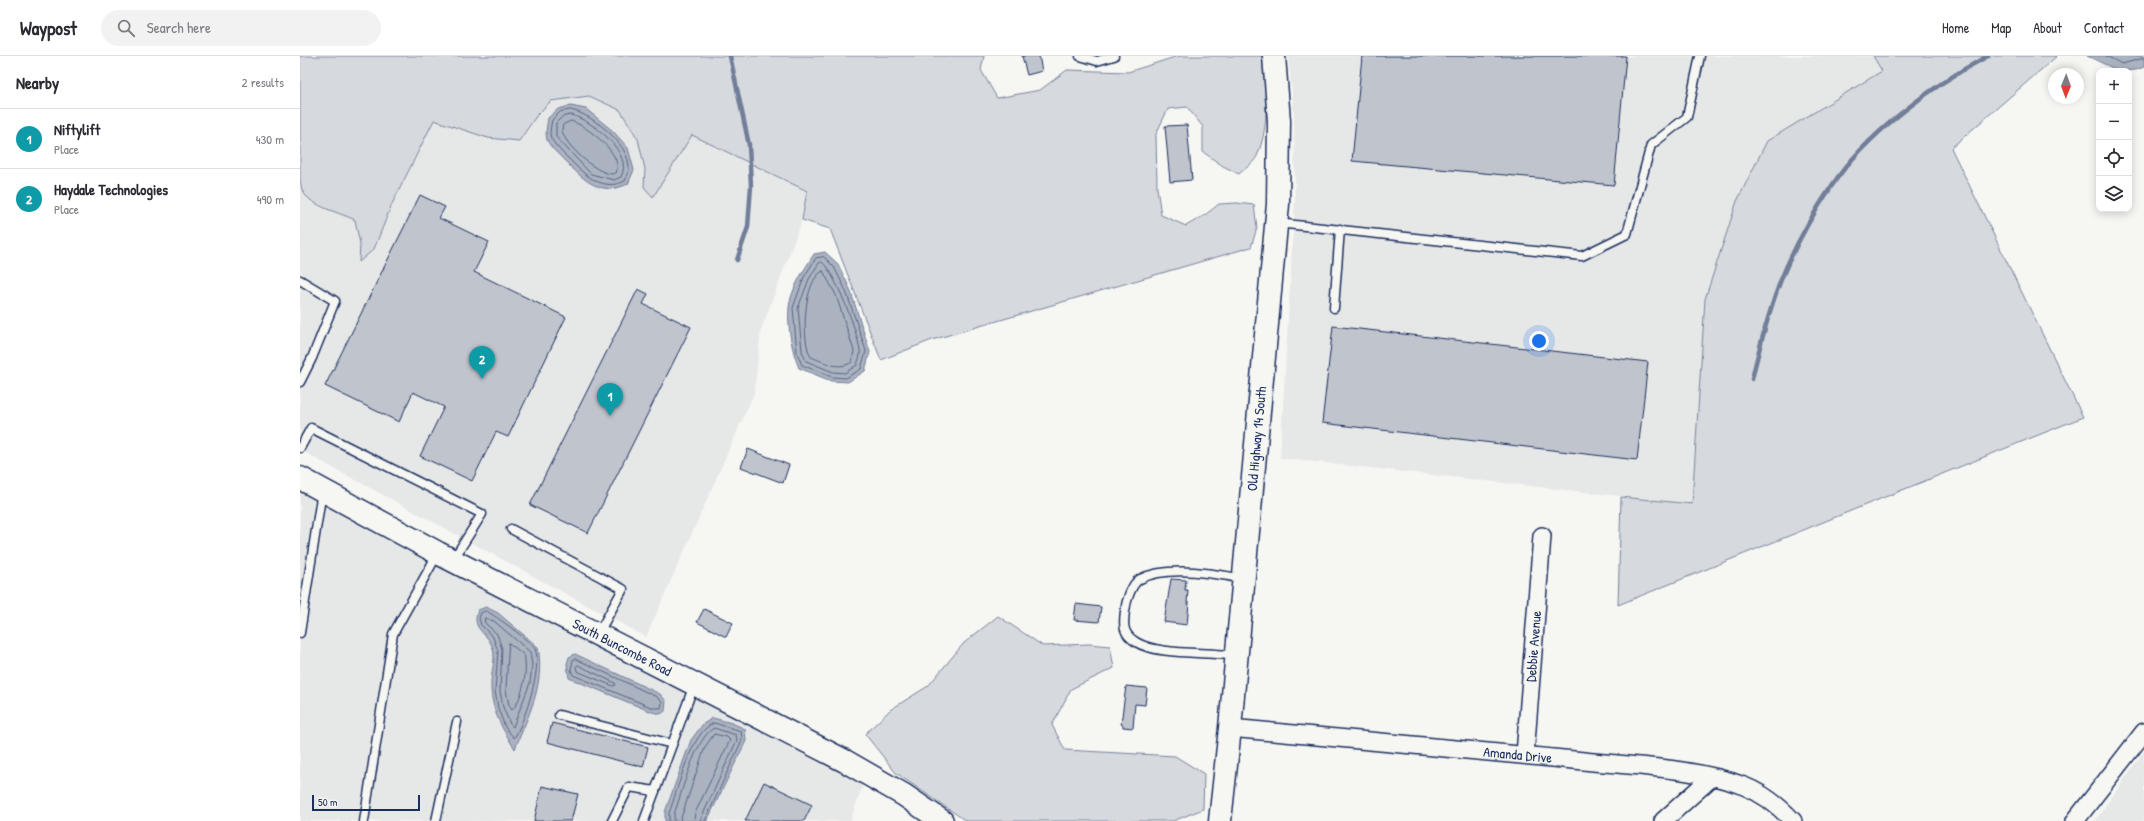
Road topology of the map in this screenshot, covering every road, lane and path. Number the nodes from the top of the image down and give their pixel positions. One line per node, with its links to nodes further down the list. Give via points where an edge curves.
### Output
1 (1080, 56): 2 (lane, via 1096,61)
2 (1114, 56)
3 (1274, 56): 5 (street, Old Highway 14 South, via 1280,128)
4 (1700, 56): 6 (lane, via 1687,117 1651,145 1627,234 1582,256)
5 (1276, 223): 6 (lane); 16 (street, Old Highway 14 South)
6 (1340, 229): 8 (lane)
7 (300, 280): 9 (lane, via 335,301)
8 (1334, 308)
9 (300, 382)
10 (300, 448): 15 (lane, via 310,428 482,514)
11 (300, 478): 12 (street, South Buncombe Road)
12 (322, 490): 15 (street, South Buncombe Road); 17 (lane)
13 (511, 530): 18 (lane, via 624,589)
14 (1542, 536): 26 (street, Debbie Avenue)
15 (446, 556): 18 (street, South Buncombe Road); 29 (lane, via 393,634)
16 (1243, 580): 19 (street, Old Highway 14 South); 19 (lane, via 1179,571 1140,579 1132,590 1125,608 1123,624 1126,634 1138,643 1163,650)
17 (300, 633)
18 (598, 634): 20 (street, South Buncombe Road)
19 (1237, 656): 23 (street, Old Highway 14 South)
20 (695, 684): 25 (lane); 33 (street, South Buncombe Road, via 845,760)
21 (559, 715): 25 (lane)
22 (457, 722): 30 (lane)
23 (1230, 728): 26 (street, Amanda Drive); 34 (street, Old Highway 14 South)
24 (2142, 739): 37 (street)
25 (672, 744): 28 (lane)
26 (1525, 755): 27 (street, Amanda Drive, via 1662,769)
27 (1712, 777): 35 (street); 36 (street, Amanda Drive, via 1744,786 1777,806)
28 (655, 791): 31 (lane, via 629,787); 32 (lane)
29 (364, 821)
30 (436, 821)
31 (612, 821)
32 (644, 821)
33 (942, 821)
34 (1220, 821)
35 (1663, 821)
36 (1793, 821)
37 (2075, 821)

